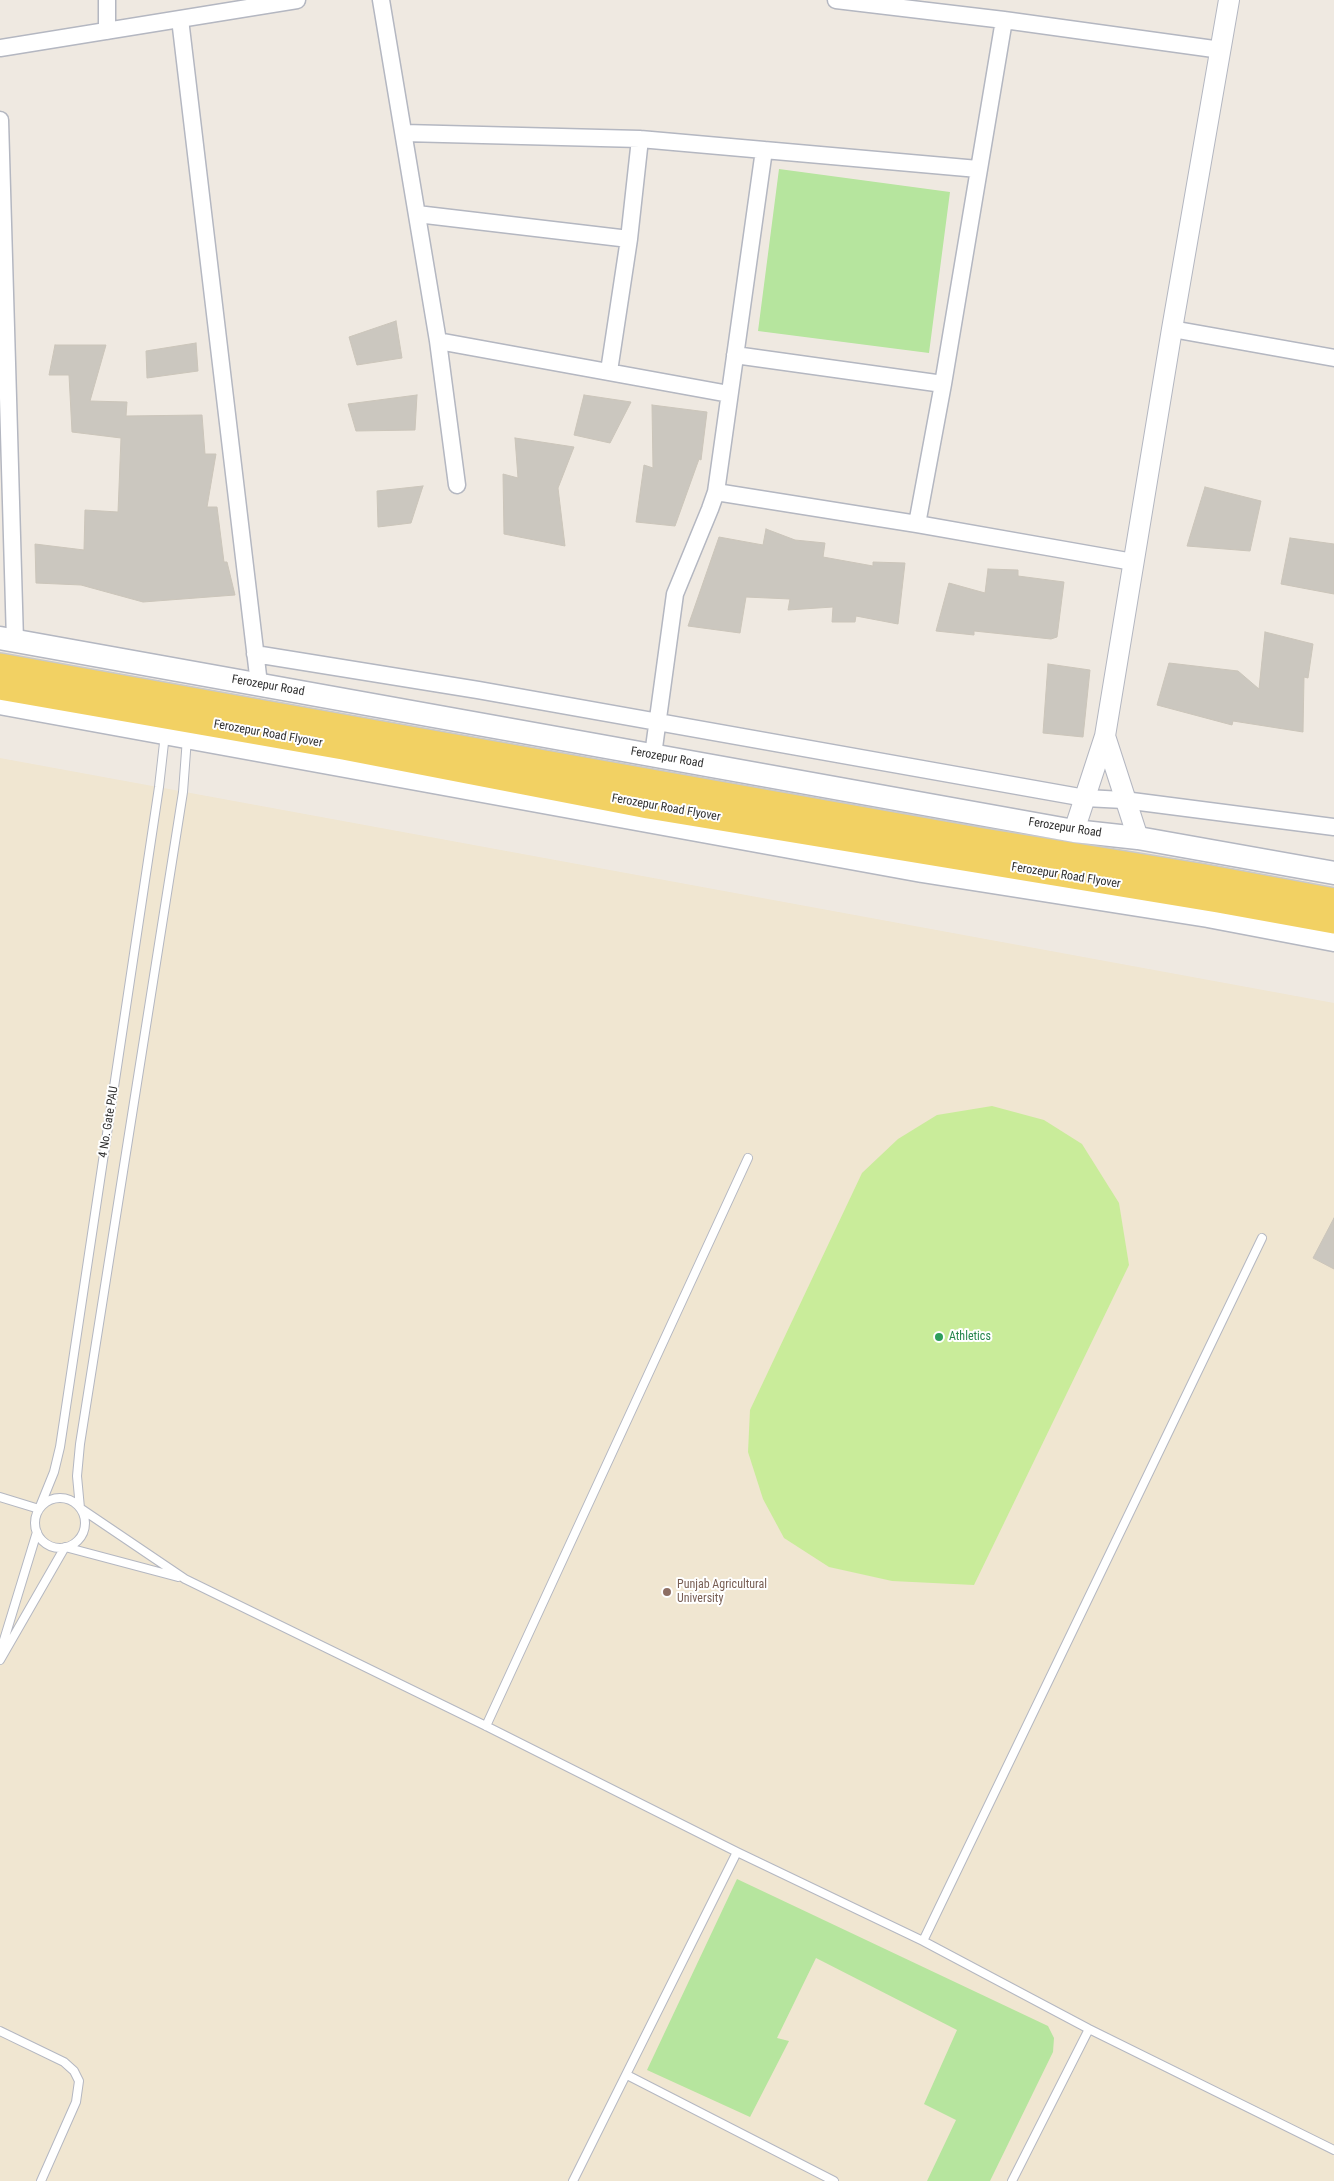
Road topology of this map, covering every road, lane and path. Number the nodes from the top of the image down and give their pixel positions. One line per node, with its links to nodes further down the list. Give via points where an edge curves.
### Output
1 (107, 0): 8 (street)
2 (297, 0): 6 (street)
3 (381, 0): 12 (street)
4 (836, 0): 7 (street)
5 (1229, 0): 10 (street)
6 (180, 19): 8 (street); 30 (street)
7 (1004, 20): 10 (street); 15 (street)
8 (107, 30): 9 (street)
9 (0, 48)
10 (1221, 50): 18 (street)
11 (0, 120): 29 (street)
12 (404, 133): 13 (street); 16 (street)
13 (640, 139): 14 (street); 17 (street)
14 (764, 150): 15 (street); 20 (street)
15 (978, 169): 23 (street)
16 (417, 214): 17 (street); 19 (street)
17 (629, 239): 22 (street)
18 (1172, 329): 21 (street); 28 (street)
19 (438, 341): 22 (street); 25 (street)
20 (735, 355): 23 (street); 24 (street)
21 (1334, 358)
22 (609, 371): 24 (street)
23 (943, 384): 27 (street)
24 (729, 394): 26 (street)
25 (457, 485)
26 (716, 492): 27 (street); 35 (street, via 675,594)
27 (916, 524): 28 (street)
28 (1133, 562): 38 (street)
29 (7, 640): 32 (main road, Ferozepur Road)
30 (255, 654): 32 (street); 35 (street)
31 (0, 666): 46 (main road, Ferozepur Road Flyover)
32 (259, 684): 39 (main road, Ferozepur Road)
33 (0, 687): 47 (main road, Ferozepur Road Flyover, via 343,746 648,806)
34 (0, 704): 36 (main road)
35 (659, 722): 39 (street); 40 (street)
36 (165, 732): 37 (main road); 53 (lane, 4 No. Gate PAU, via 60,1446 54,1472)
37 (187, 736): 48 (main road, via 922,871 1208,916); 52 (lane, 4 No. Gate PAU, via 183,792 80,1444)
38 (1105, 736): 40 (street); 41 (street)
39 (653, 755): 43 (main road, Ferozepur Road)
40 (1085, 798): 41 (street); 43 (street)
41 (1124, 800): 42 (street); 44 (street)
42 (1333, 824)
43 (1074, 831): 44 (main road, Ferozepur Road)
44 (1138, 838): 45 (main road, Ferozepur Road)
45 (1334, 873)
46 (1334, 901)
47 (1334, 922)
48 (1334, 940)
49 (748, 1158): 59 (lane)
50 (1262, 1238): 61 (lane)
51 (0, 1497): 53 (lane)
52 (80, 1508): 53 (lane, via 67,1499 59,1498); 55 (lane, via 84,1530 73,1544); 56 (lane)
53 (39, 1509): 54 (lane, via 35,1524)
54 (37, 1532): 55 (lane, via 49,1545); 57 (lane)
55 (65, 1547): 56 (lane); 58 (lane)
56 (185, 1578): 59 (lane)
57 (0, 1653)
58 (0, 1660)
59 (486, 1726): 60 (lane)
60 (737, 1852): 61 (lane); 64 (lane)
61 (923, 1941): 62 (lane)
62 (1089, 2029): 65 (lane); 69 (lane)
63 (0, 2031): 66 (lane, via 64,2062 79,2081 76,2102)
64 (627, 2075): 67 (lane); 68 (lane)
65 (1334, 2150)
66 (41, 2181)
67 (573, 2181)
68 (834, 2181)
69 (1012, 2181)

